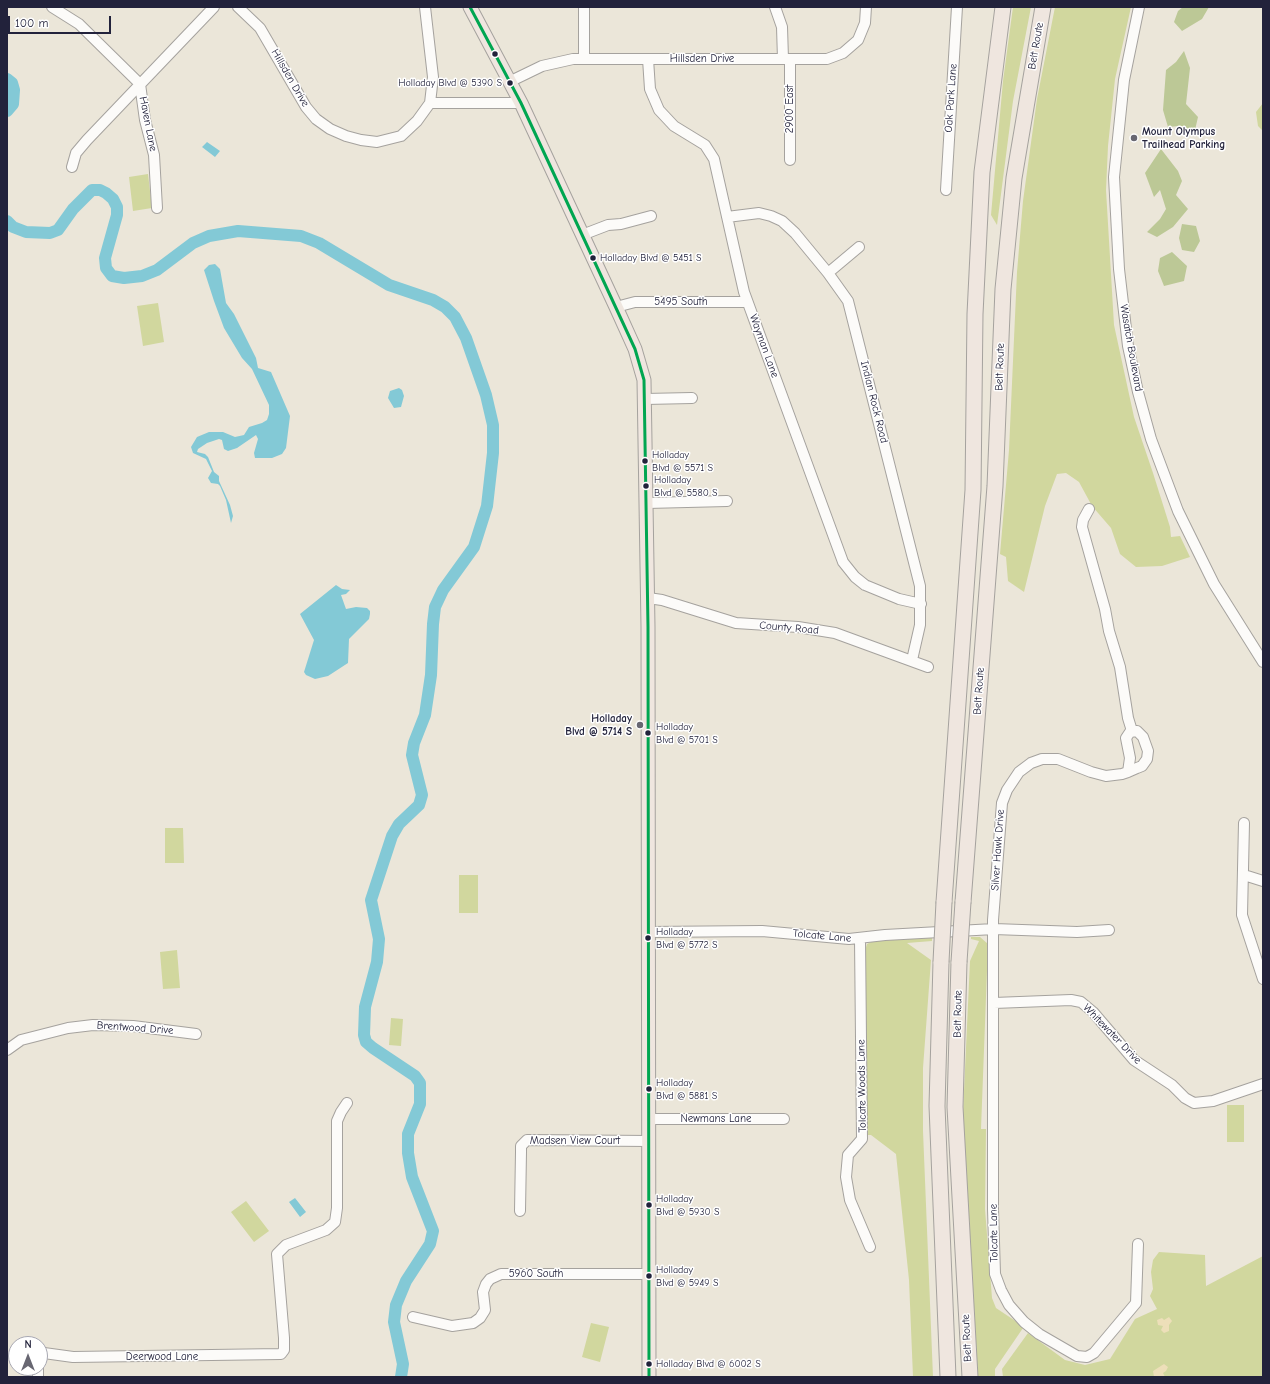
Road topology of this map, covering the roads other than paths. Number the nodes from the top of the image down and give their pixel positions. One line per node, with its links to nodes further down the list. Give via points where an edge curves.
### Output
1 (52, 7): 17 (street, Haven Lane, via 79,24)
2 (214, 7): 17 (street)
3 (238, 7): 18 (street, Hillsden Drive, via 260,28 306,107 316,119 330,129 361,140 390,140 408,131)
4 (425, 7): 18 (street, via 433,77)
5 (470, 7): 16 (main road)
6 (584, 7): 13 (street)
7 (775, 7): 15 (street, 2900 East, via 782,26)
8 (866, 7): 15 (street, Hillsden Drive, via 861,35 854,45 843,53 827,59)
9 (957, 7): 22 (street, Oak Park Lane)
10 (1003, 7): 65 (highway, Belt Route, bridge, via 982,172 975,314 972,490 941,962 937,1106)
11 (1043, 7): 67 (highway, Belt Route, bridge, via 1014,178 1003,289 995,486 959,962 955,1107)
12 (1139, 7): 39 (street, Wasatch Boulevard, via 1122,87 1114,188 1119,278 1131,358 1151,439 1178,511 1214,584)
13 (584, 59): 14 (street, Hillsden Drive); 16 (street, Hillsden Drive, via 550,64)
14 (648, 59): 15 (street, Hillsden Drive); 25 (street, Wayman Lane, via 650,89 659,110 674,126 705,145 714,159)
15 (786, 59): 20 (street, 2900 East)
16 (509, 82): 19 (main road)
17 (140, 84): 21 (street, via 76,153); 23 (street, Haven Lane, via 145,120 154,155)
18 (430, 103): 19 (street)
19 (520, 103): 26 (main road)
20 (790, 160)
21 (72, 167)
22 (946, 190)
23 (157, 208)
24 (650, 216): 26 (street, via 604,226)
25 (727, 216): 28 (street, Indian Rock Road, via 759,213 777,218 795,233); 29 (street, Wayman Lane)
26 (582, 235): 30 (main road)
27 (859, 246): 28 (street)
28 (828, 273): 37 (street, Indian Rock Road, via 845,296 852,312 920,586)
29 (747, 302): 30 (street, 5495 South, via 635,302); 37 (street, Wayman Lane, via 843,562 865,585 899,599)
30 (616, 307): 32 (main road, via 638,356 644,380)
31 (692, 398): 32 (street)
32 (645, 399): 34 (main road)
33 (727, 501): 34 (street)
34 (647, 503): 36 (main road)
35 (1090, 509): 41 (street, via 1082,527 1120,667)
36 (648, 598): 38 (street, County Road, via 668,601 736,623 798,627 835,633); 48 (main road)
37 (921, 604): 38 (street, Indian Rock Road)
38 (912, 660): 40 (street, County Road)
39 (1263, 662)
40 (928, 667)
41 (1132, 731): 42 (street, via 1126,738 1130,758); 42 (street, Silver Hawk Drive, via 1143,737 1148,757 1142,766)
42 (1128, 772): 46 (street, Silver Hawk Drive, via 1101,775 1063,760 1047,758 1031,763 1015,777 1004,796 1001,809)
43 (1244, 823): 44 (street)
44 (1244, 875): 45 (street); 50 (street, via 1242,915)
45 (1263, 881)
46 (994, 929): 47 (street, Tolcate Lane, via 1077,932); 49 (street, Tolcate Lane, via 885,935); 51 (street, Tolcate Lane)
47 (1109, 930)
48 (650, 932): 49 (street, Tolcate Lane, via 762,931); 56 (main road)
49 (860, 939): 61 (street, Tolcate Woods Lane, via 862,1140 848,1155 846,1177 850,1200)
50 (1263, 979)
51 (994, 1003): 54 (street, Whitewater Drive, via 1071,1000 1081,1002 1093,1012 1134,1060 1194,1103 1212,1101); 60 (street, Tolcate Lane, via 994,1264 999,1286 1009,1305 1039,1334 1077,1356 1091,1356 1136,1303)
52 (196, 1034): 53 (street, Brentwood Drive, via 133,1026 93,1025 68,1028 21,1040)
53 (7, 1050)
54 (1263, 1084)
55 (347, 1104): 64 (street, Deerwood Lane, via 337,1121 336,1219 326,1230 286,1245 277,1254 284,1350 281,1354 73,1357)
56 (649, 1120): 57 (street, Newmans Lane); 58 (main road)
57 (784, 1120)
58 (649, 1141): 59 (street, Madsen View Court, via 528,1140 521,1146); 62 (main road)
59 (520, 1211)
60 (1138, 1244)
61 (870, 1247)
62 (649, 1274): 63 (street, 5960 South, via 501,1274 486,1284 483,1292 485,1310 473,1323 452,1326); 66 (main road)
63 (413, 1317)
64 (48, 1354)
65 (947, 1373)
66 (649, 1377)
67 (970, 1377)

